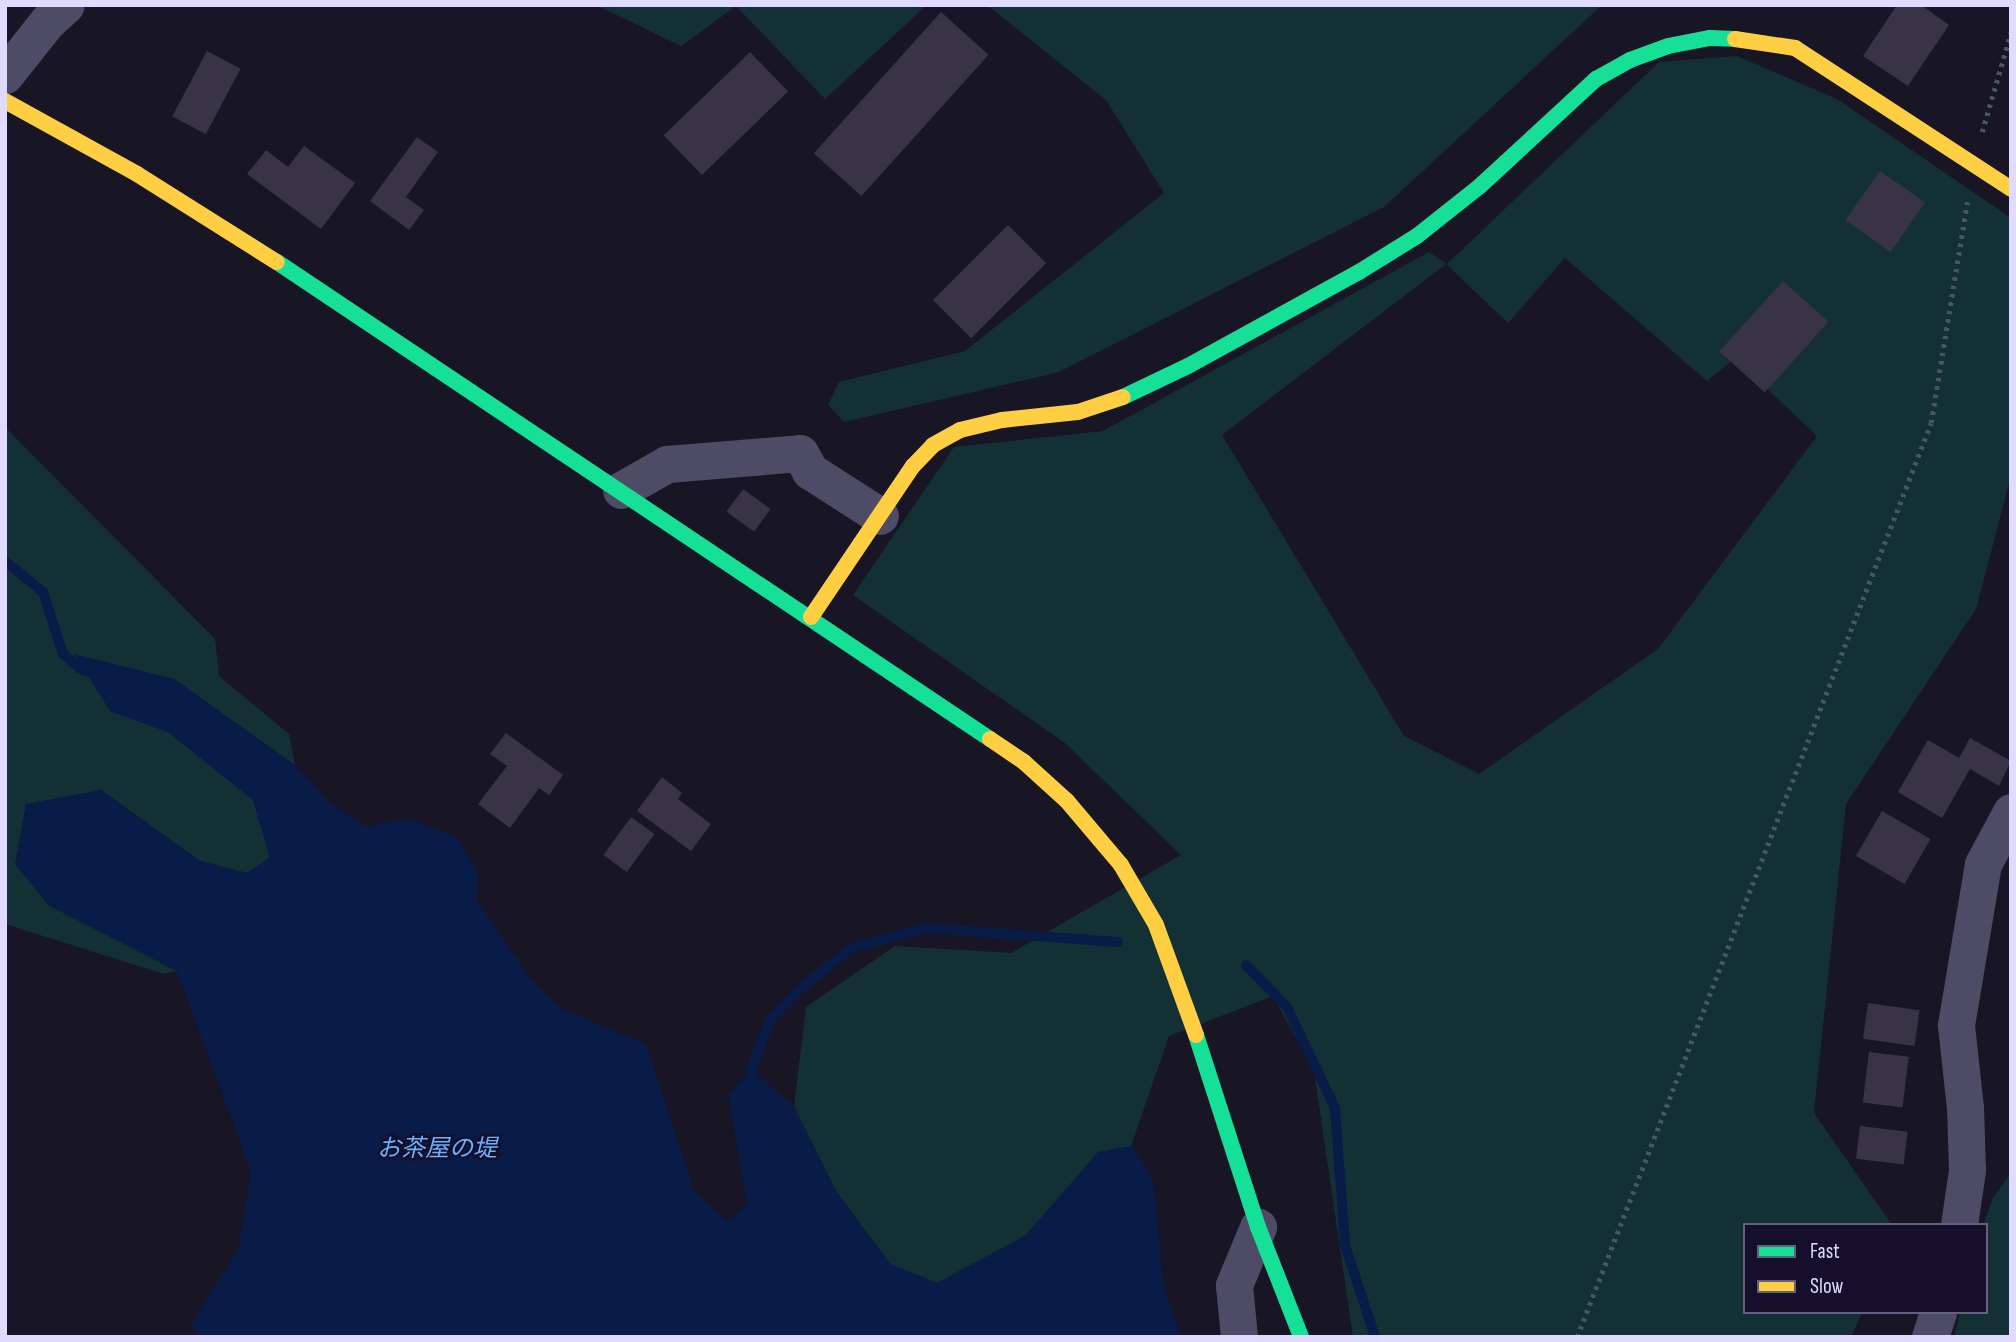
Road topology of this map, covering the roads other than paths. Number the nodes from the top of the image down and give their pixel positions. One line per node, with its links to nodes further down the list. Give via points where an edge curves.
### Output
1 (66, 5): 2 (street)
2 (5, 75)
3 (5, 101): 5 (street, via 137,174 320,289)
4 (2011, 190): 6 (street, via 1795,48 1753,39 1710,38 1668,46 1596,79 1480,186 1417,236 1359,272 1125,396 1078,412 960,430 933,445)
5 (621, 490): 6 (street, via 667,464 800,453 810,471); 7 (street)
6 (880, 516): 7 (street)
7 (811, 617): 10 (street, via 1024,762 1067,801 1121,866 1156,925 1170,961)
8 (2011, 812): 9 (street, via 1983,864 1956,1025 1967,1170)
9 (1959, 1223)
10 (1258, 1227): 12 (street, via 1234,1285); 13 (street)
11 (1937, 1314): 14 (street)
12 (1239, 1337)
13 (1301, 1337)
14 (1930, 1337)

